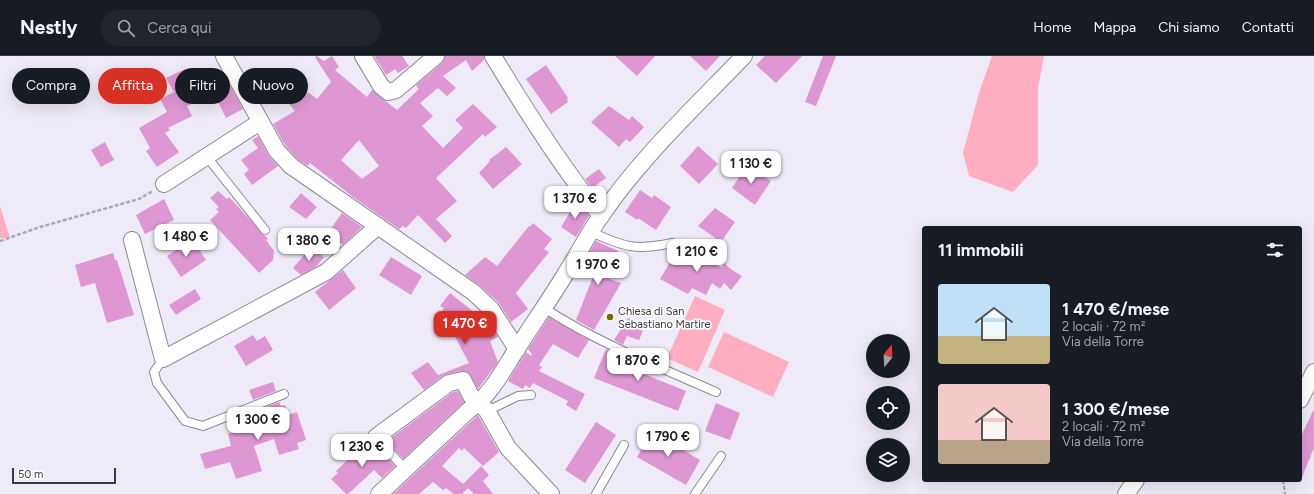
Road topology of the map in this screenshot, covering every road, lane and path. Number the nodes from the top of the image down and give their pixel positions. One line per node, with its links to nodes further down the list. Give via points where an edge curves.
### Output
1 (224, 56): 6 (street)
2 (363, 56): 3 (street, via 388,92 396,90)
3 (436, 56)
4 (493, 56): 9 (street, via 578,187)
5 (744, 56): 9 (street, via 676,126)
6 (260, 122): 7 (street); 10 (street, via 277,151 291,166)
7 (207, 157): 8 (street); 11 (lane)
8 (164, 184): 14 (path, via 139,199 40,226)
9 (601, 216): 12 (street)
10 (378, 226): 17 (street, via 473,292 491,309); 18 (street, via 326,272)
11 (265, 230)
12 (592, 232): 15 (lane, via 622,246 652,248); 16 (street)
13 (132, 240): 18 (street)
14 (0, 241)
15 (672, 243)
16 (544, 308): 17 (street); 20 (lane, via 607,344)
17 (517, 348): 24 (street)
18 (163, 359): 21 (lane, via 154,372 157,383 185,421 203,426)
19 (1314, 372): 23 (street)
20 (716, 392)
21 (284, 394)
22 (531, 395): 24 (lane, via 518,396)
23 (1302, 396)
24 (483, 407): 25 (street, via 471,396 463,380 449,383); 28 (street, via 468,410); 32 (street, via 508,448)
25 (376, 437): 28 (lane)
26 (624, 445): 33 (lane)
27 (721, 456): 34 (lane)
28 (406, 469): 31 (street)
29 (1135, 482): 35 (street)
30 (1283, 482): 36 (path)
31 (379, 494)
32 (551, 494)
33 (596, 494)
34 (695, 494)
35 (1126, 494)
36 (1285, 494)

